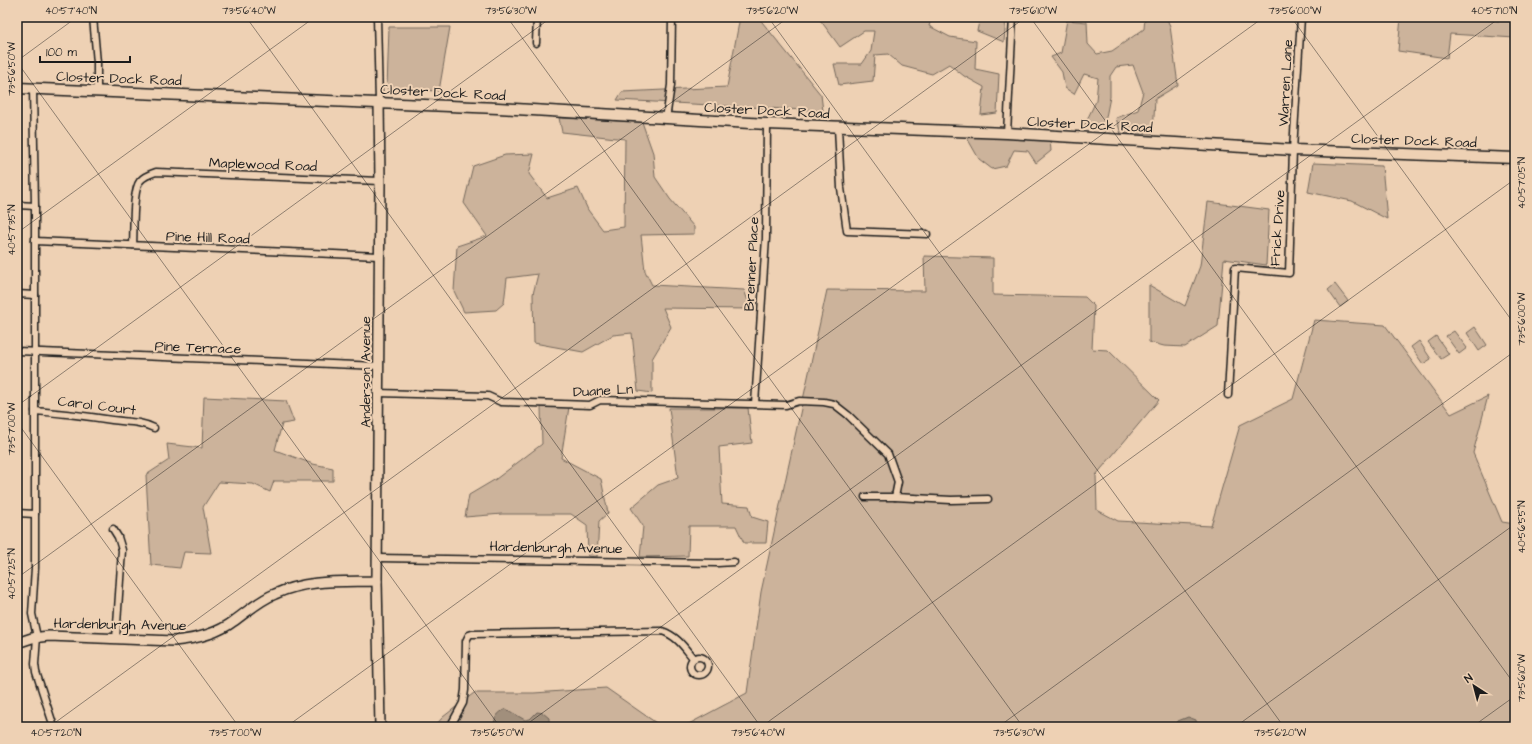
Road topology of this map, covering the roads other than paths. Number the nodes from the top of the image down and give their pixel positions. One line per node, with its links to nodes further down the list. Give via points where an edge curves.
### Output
1 (93, 17): 10 (street)
2 (377, 17): 11 (street, Anderson Avenue)
3 (536, 17): 7 (street)
4 (672, 17): 12 (street, via 671,85)
5 (1013, 17): 15 (street)
6 (1301, 17): 16 (street, Warren Lane)
7 (536, 43)
8 (17, 88): 9 (main road, Closter Dock Road)
9 (33, 88): 10 (main road, Closter Dock Road); 20 (street)
10 (97, 90): 11 (main road, Closter Dock Road)
11 (379, 103): 12 (main road, Closter Dock Road); 18 (main road, Anderson Avenue)
12 (666, 119): 13 (main road, Closter Dock Road)
13 (767, 124): 14 (main road, Closter Dock Road); 32 (street, Brenner Place, via 766,238)
14 (838, 127): 15 (main road, Closter Dock Road); 21 (street, via 841,188 847,231)
15 (1007, 133): 16 (main road, Closter Dock Road)
16 (1293, 150): 17 (main road, Closter Dock Road); 31 (street, Frick Drive, via 1289,273 1235,268)
17 (1515, 158)
18 (380, 181): 23 (street, Maplewood Road, via 156,172 145,176 136,191); 24 (main road, Anderson Avenue)
19 (17, 205): 20 (street)
20 (35, 206): 22 (street)
21 (927, 234)
22 (35, 241): 23 (street, Pine Hill Road); 26 (street)
23 (134, 246): 24 (street, Pine Hill Road)
24 (379, 256): 29 (main road, Anderson Avenue)
25 (17, 294): 26 (street)
26 (35, 295): 28 (street)
27 (17, 351): 28 (street, Pine Terrace)
28 (35, 352): 29 (street, Pine Terrace); 33 (street)
29 (379, 366): 30 (main road, Anderson Avenue)
30 (378, 393): 32 (street, Duane Ln, via 488,396 501,402 590,405 600,400); 41 (main road, Anderson Avenue)
31 (1228, 395)
32 (754, 404): 36 (street, Duane Ln, via 786,405 799,401 834,404 888,454 898,482)
33 (35, 411): 34 (street, Carol Court, via 139,422); 39 (street)
34 (154, 428)
35 (866, 497): 36 (street)
36 (895, 497): 37 (street)
37 (988, 499)
38 (17, 514): 39 (street)
39 (35, 514): 44 (street, via 32,614)
40 (113, 529): 45 (street, via 122,550)
41 (377, 558): 42 (street, Hardenburgh Avenue); 43 (main road, Anderson Avenue)
42 (734, 562)
43 (377, 581): 45 (main road, Hardenburgh Avenue, via 322,582 293,587 269,596 223,628 200,638 174,641); 49 (main road, Anderson Avenue)
44 (37, 637): 45 (main road, Hardenburgh Avenue); 46 (main road, Hardenburgh Avenue); 48 (street, via 36,672)
45 (116, 639)
46 (17, 643)
47 (693, 658): 50 (street, via 677,639 662,631 472,634 466,642 463,703)
48 (54, 727)
49 (380, 727)
50 (450, 727)

